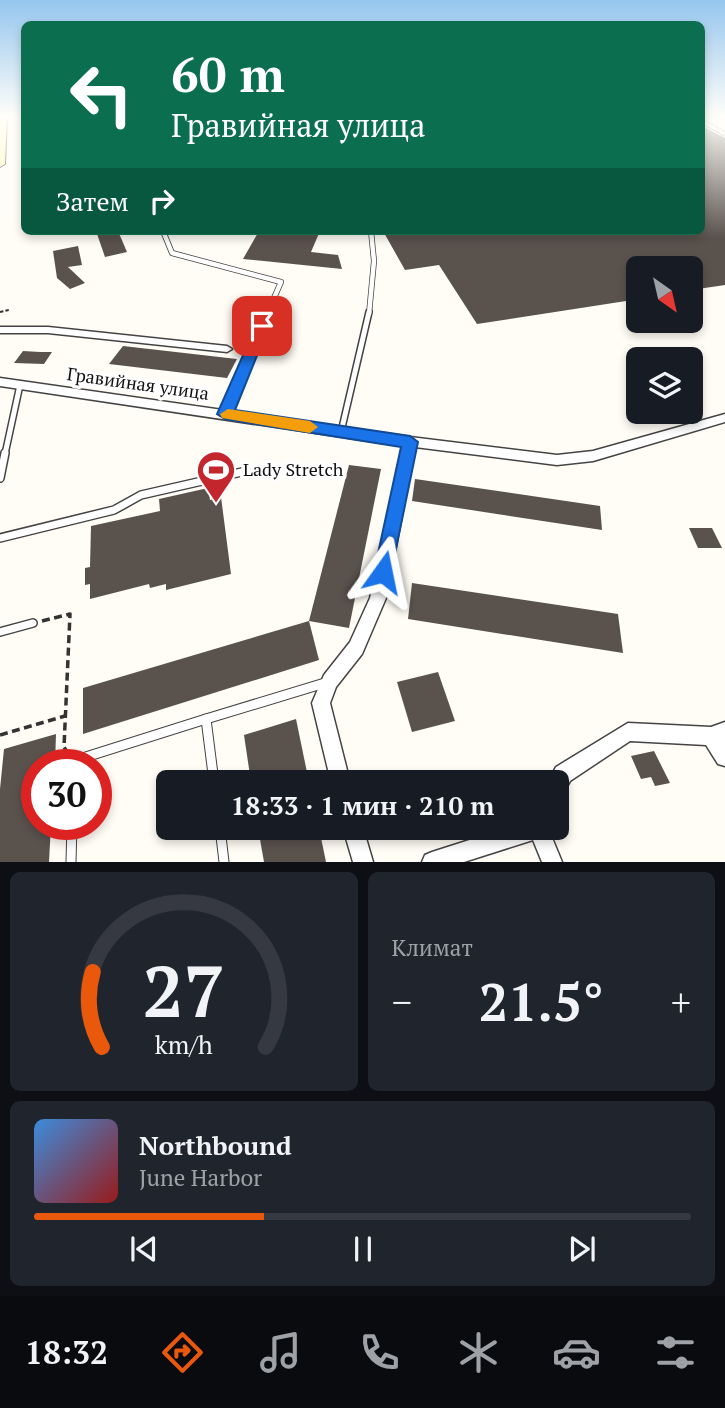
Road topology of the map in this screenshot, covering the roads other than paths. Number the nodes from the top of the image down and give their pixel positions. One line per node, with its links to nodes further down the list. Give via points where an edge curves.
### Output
1 (165, 235): 7 (lane, via 172,253 281,282)
2 (371, 235): 9 (lane, via 369,320)
3 (0, 330): 4 (street, via 48,330)
4 (227, 349)
5 (0, 382): 6 (street, Гравийная улица)
6 (20, 385): 7 (street, Гравийная улица); 12 (lane)
7 (225, 414): 9 (street, Гравийная улица)
8 (725, 418): 10 (street, Гравийная улица, via 593,456 557,460)
9 (341, 432): 10 (street, Гравийная улица)
10 (410, 442): 16 (street, via 378,598 356,648)
11 (246, 471): 13 (lane, via 141,495 114,510)
12 (0, 478)
13 (0, 538)
14 (33, 623): 15 (lane)
15 (0, 632)
16 (330, 681): 17 (lane); 22 (street, via 321,703)
17 (206, 719): 19 (lane); 21 (lane)
18 (718, 734): 20 (street); 23 (street, via 628,732)
19 (112, 750)
20 (725, 757)
21 (212, 770)
22 (337, 770)
23 (569, 770)
24 (72, 840): 29 (lane)
25 (221, 840): 30 (lane)
26 (357, 840): 31 (street)
27 (501, 840): 32 (street)
28 (543, 840): 33 (street)
29 (71, 862)
30 (224, 862)
31 (363, 862)
32 (432, 862)
33 (552, 862)

